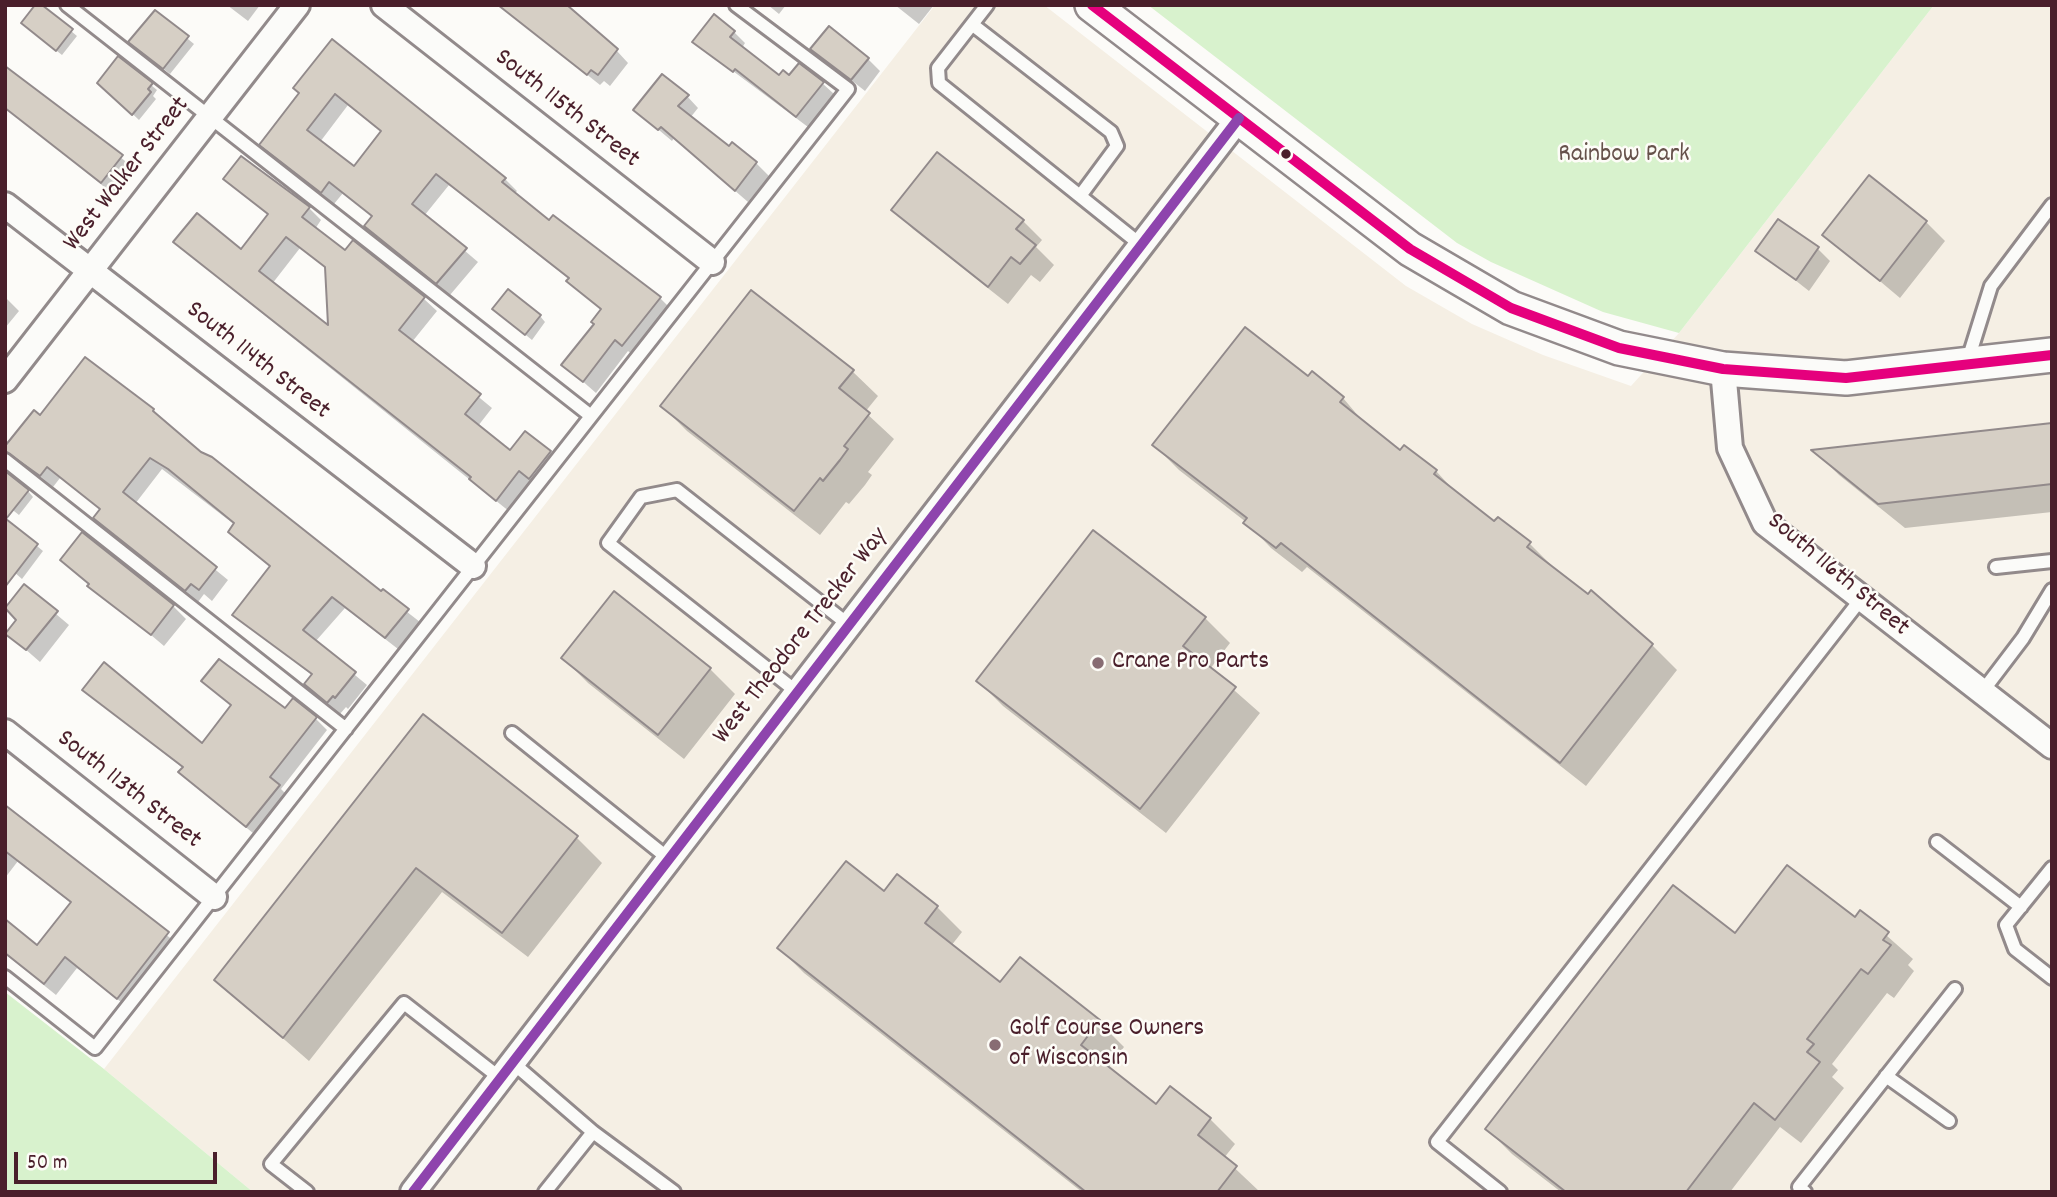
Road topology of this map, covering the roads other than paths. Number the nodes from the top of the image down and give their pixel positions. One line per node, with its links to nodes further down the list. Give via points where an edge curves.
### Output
1 (67, 5): 8 (lane)
2 (297, 5): 8 (street, West Walker Street)
3 (384, 5): 14 (street, South 115th Street)
4 (736, 5): 14 (lane, via 848,89)
5 (988, 5): 7 (lane)
6 (1092, 5): 9 (street)
7 (972, 25): 10 (lane, via 938,68 939,83); 10 (lane, via 1111,132 1116,146)
8 (209, 118): 15 (street, West Walker Street); 20 (lane)
9 (1239, 118): 13 (street, West Theodore Trecker Way); 18 (street, via 1410,249 1511,308 1619,348)
10 (1080, 196): 13 (lane)
11 (5, 205): 15 (street, South 114th Street)
12 (2052, 205): 17 (lane, via 1992,286)
13 (1141, 245): 27 (street, West Theodore Trecker Way)
14 (712, 262): 20 (lane)
15 (90, 271): 19 (street, West Walker Street); 23 (street, South 114th Street)
16 (2052, 355): 17 (street)
17 (1966, 364): 18 (street, via 1846,378)
18 (1723, 369): 26 (street, South 116th Street, via 1730,448 1765,523)
19 (5, 380)
20 (591, 416): 23 (lane)
21 (5, 460): 30 (lane)
22 (2052, 561): 24 (lane)
23 (473, 566): 30 (lane)
24 (1996, 568)
25 (2052, 590): 29 (lane)
26 (1861, 598): 29 (street, South 116th Street); 50 (lane, via 1437,1142)
27 (849, 625): 28 (street, West Theodore Trecker Way); 28 (lane, via 677,490 641,497 608,543)
28 (797, 692): 35 (street, West Theodore Trecker Way)
29 (1982, 692): 33 (street, South 116th Street)
30 (346, 729): 37 (lane)
31 (5, 732): 37 (street, South 113th Street)
32 (513, 733): 35 (lane)
33 (2052, 746)
34 (1937, 842): 38 (lane)
35 (669, 859): 42 (street, West Theodore Trecker Way)
36 (2052, 868): 38 (lane)
37 (214, 897): 39 (lane, via 95,1048)
38 (2021, 907): 40 (lane, via 2006,925 2015,948)
39 (5, 977)
40 (2052, 978)
41 (1955, 989): 43 (lane)
42 (507, 1070): 45 (lane); 46 (lane, via 404,1003 271,1164); 47 (street, West Theodore Trecker Way)
43 (1886, 1076): 44 (lane); 51 (lane, via 1799,1187)
44 (1949, 1121)
45 (593, 1132): 48 (lane); 49 (lane)
46 (307, 1192)
47 (413, 1192)
48 (545, 1192)
49 (674, 1192)
50 (1500, 1192)
51 (1805, 1192)

